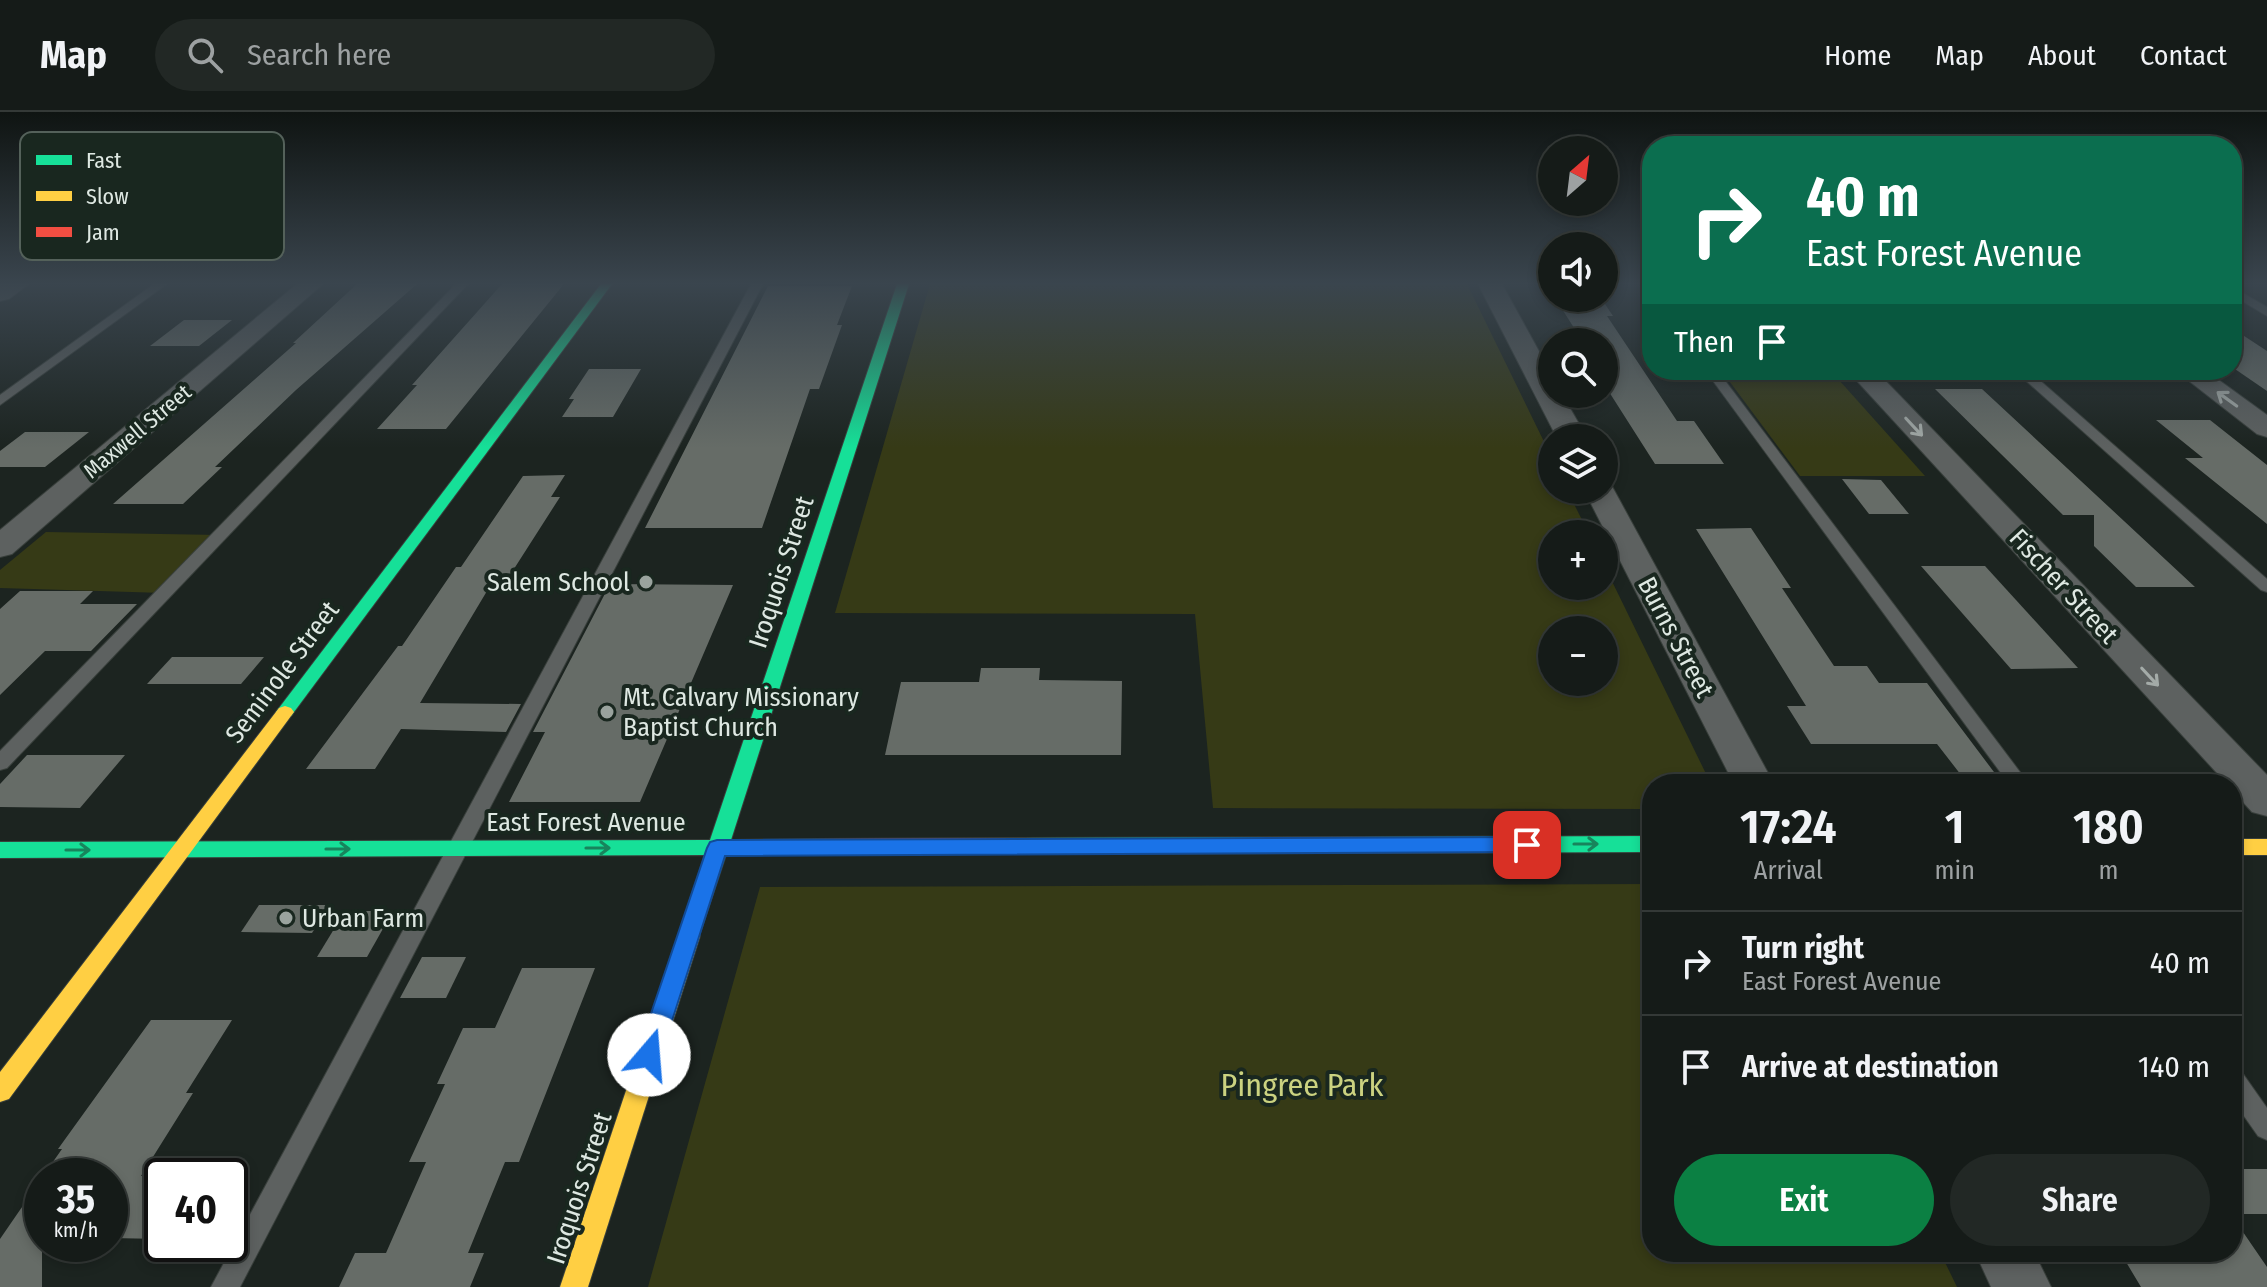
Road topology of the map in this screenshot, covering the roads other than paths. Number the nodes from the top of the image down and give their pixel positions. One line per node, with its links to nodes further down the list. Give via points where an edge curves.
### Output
1 (86, 339): 12 (lane)
2 (246, 339): 16 (street, Maxwell Street)
3 (409, 339): 18 (lane)
4 (565, 339): 28 (street, Seminole Street)
5 (728, 339): 29 (lane)
6 (885, 339): 27 (street, Iroquois Street)
7 (1519, 339): 13 (street)
8 (1718, 380): 20 (lane)
9 (1869, 380): 21 (street, Fischer Street, one-way to 21)
10 (2031, 380): 17 (lane)
11 (2202, 380): 14 (street, one-way to 11)
12 (0, 401)
13 (1565, 424)
14 (2267, 428)
15 (1606, 504): 19 (street, Burns Street)
16 (0, 547)
17 (2267, 587)
18 (0, 763)
19 (1749, 774)
20 (2012, 774)
21 (2242, 774)
22 (2242, 775): 23 (street, Fischer Street, one-way to 23)
23 (2267, 801)
24 (1642, 844): 27 (street, East Forest Avenue, one-way to 24)
25 (2242, 847): 26 (street)
26 (2267, 847)
27 (717, 848): 29 (street, East Forest Avenue, one-way to 27); 36 (street, Iroquois Street)
28 (181, 849): 29 (street, East Forest Avenue, one-way to 29); 30 (street, East Forest Avenue, one-way to 28); 31 (street, Seminole Street)
29 (456, 849): 35 (lane)
30 (0, 850)
31 (0, 1091)
32 (2242, 1093): 33 (lane)
33 (2267, 1128)
34 (2008, 1262): 37 (street)
35 (225, 1287)
36 (574, 1287)
37 (2022, 1287)

